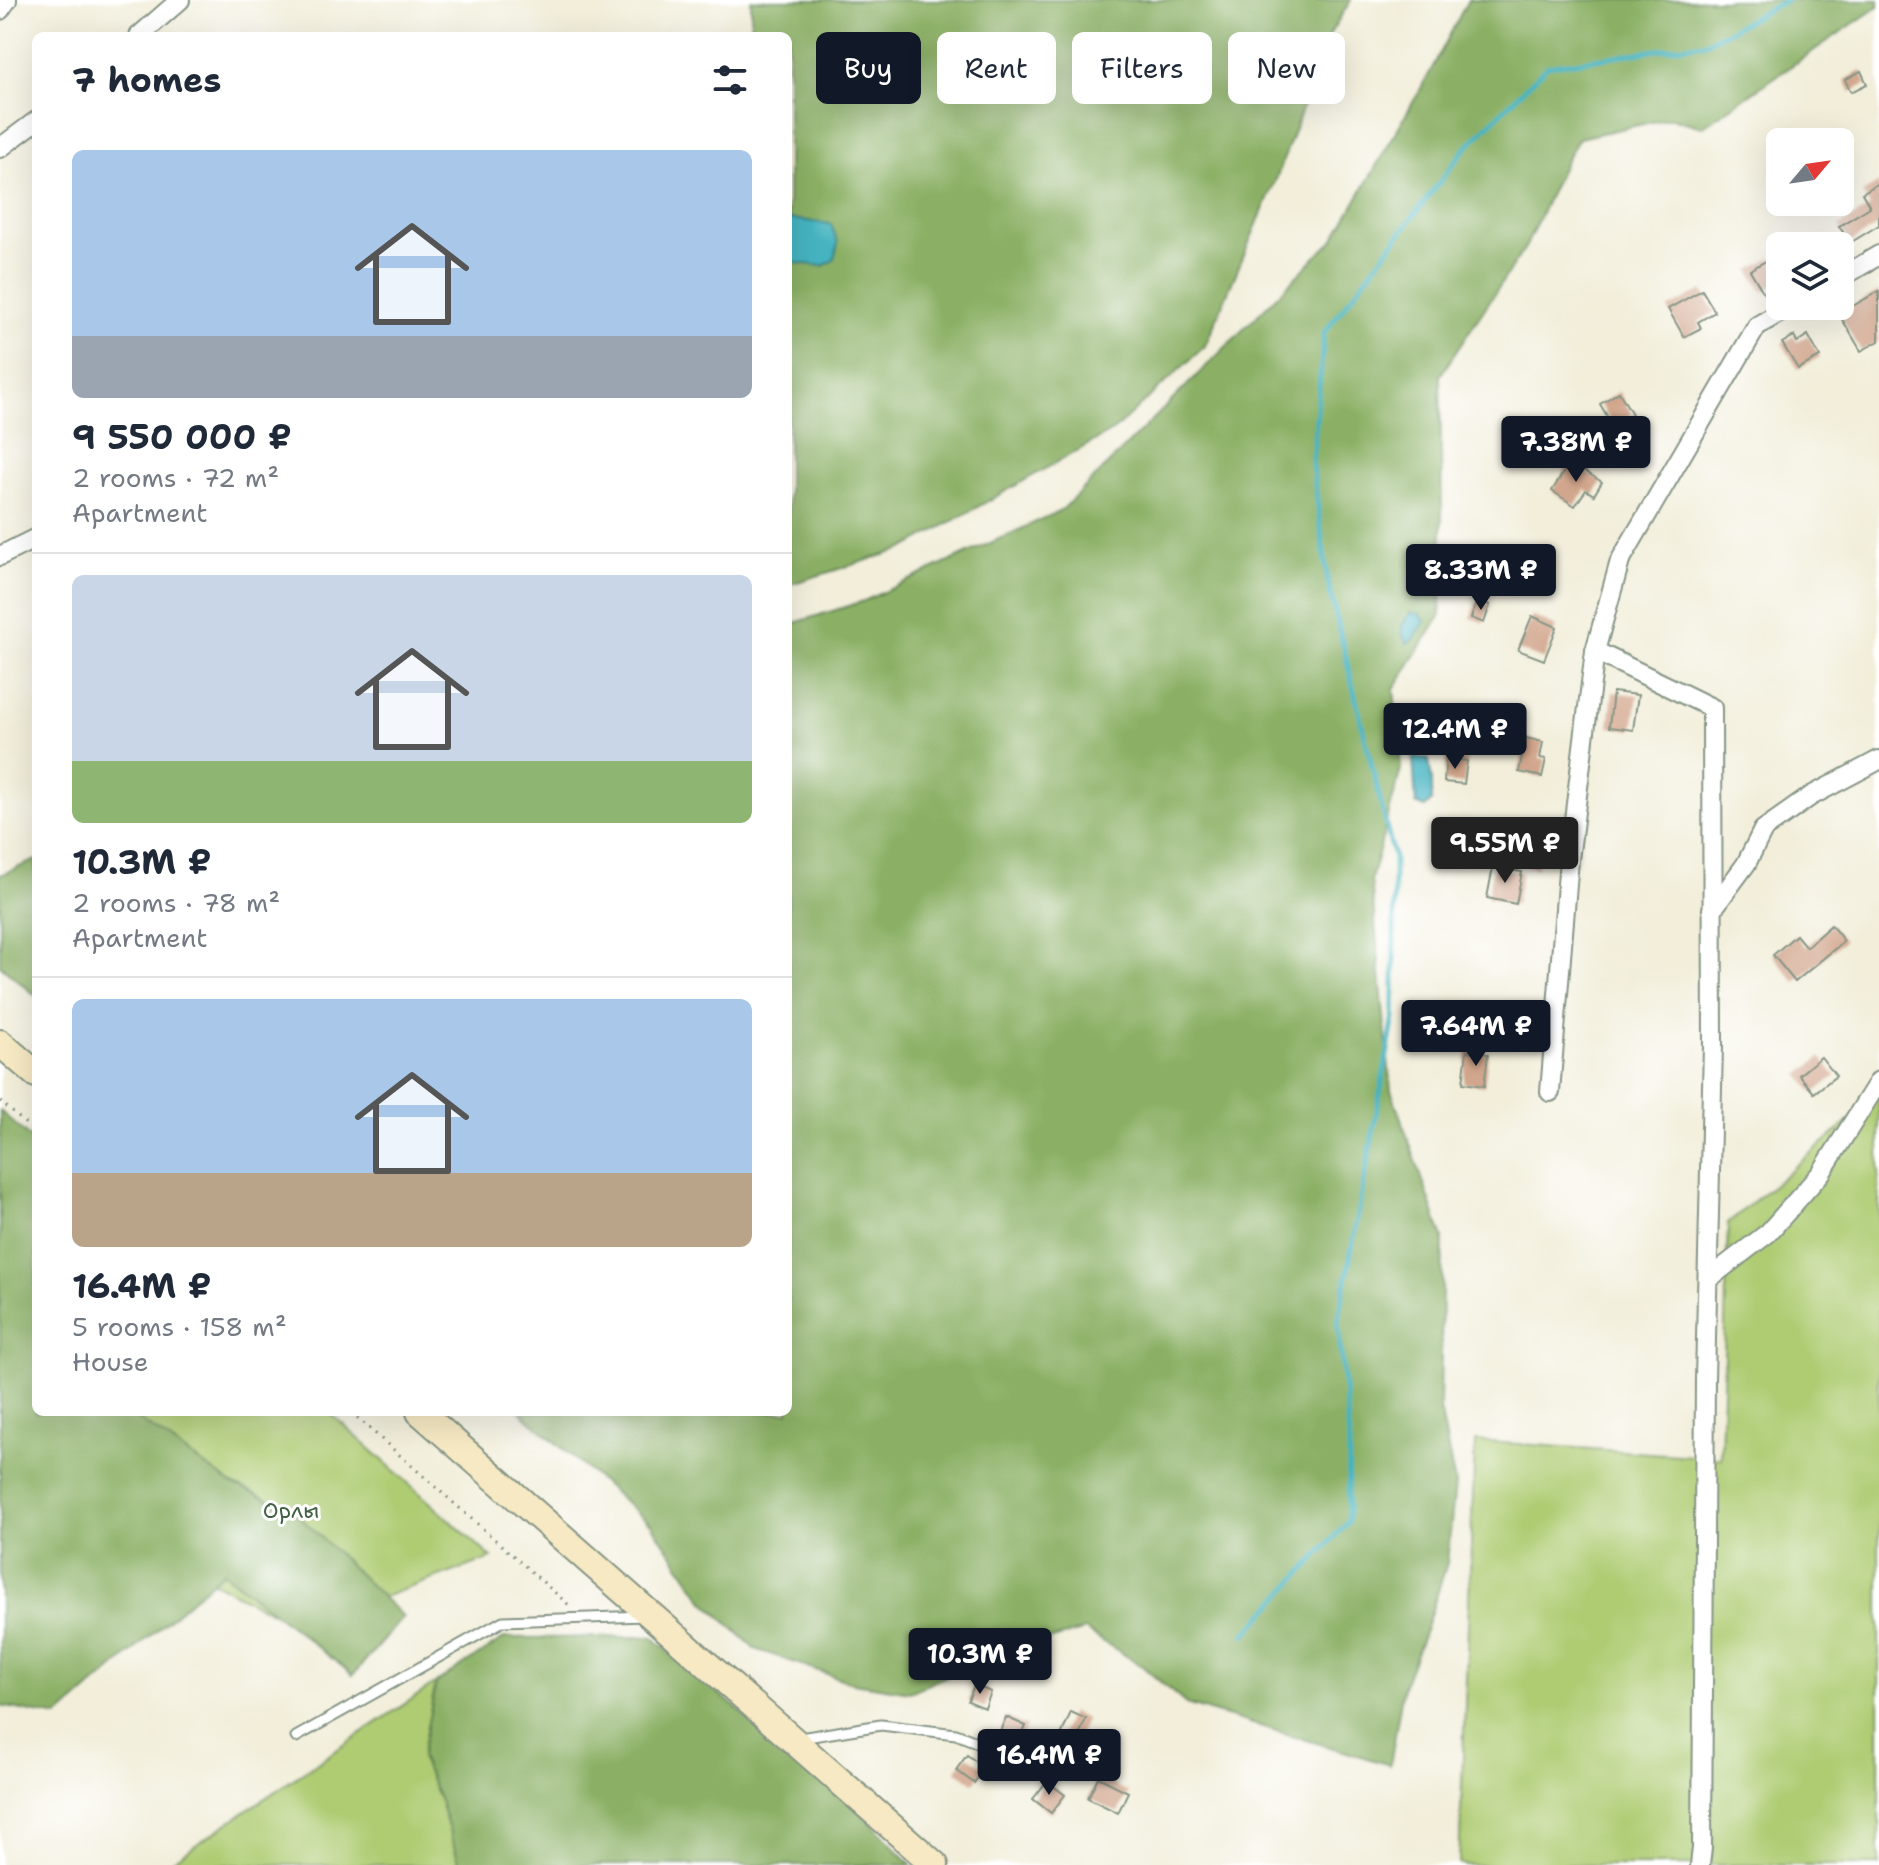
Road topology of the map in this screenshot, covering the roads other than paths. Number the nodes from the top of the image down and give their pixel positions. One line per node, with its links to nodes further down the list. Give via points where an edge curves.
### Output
1 (7, 0): 3 (street)
2 (180, 0): 4 (street)
3 (0, 10)
4 (144, 32)
5 (32, 124): 6 (street)
6 (0, 148)
7 (1879, 255): 8 (street)
8 (1854, 270)
9 (1767, 320): 12 (street, via 1757,326 1620,561)
10 (32, 540): 11 (street)
11 (0, 556)
12 (1595, 651): 14 (street, via 1712,708); 18 (street, via 1569,860)
13 (1879, 760): 14 (street, via 1811,796 1763,830)
14 (1712, 910): 19 (street)
15 (0, 1043): 16 (main road)
16 (32, 1071)
17 (1879, 1081): 19 (street, via 1821,1173 1768,1233)
18 (1550, 1092)
19 (1708, 1279): 26 (street)
20 (425, 1416): 21 (main road)
21 (652, 1616): 22 (lane, via 503,1621); 23 (main road)
22 (296, 1737)
23 (793, 1740): 24 (lane, via 881,1725 956,1734 1063,1770); 25 (main road)
24 (1085, 1770)
25 (935, 1865)
26 (1700, 1865)

